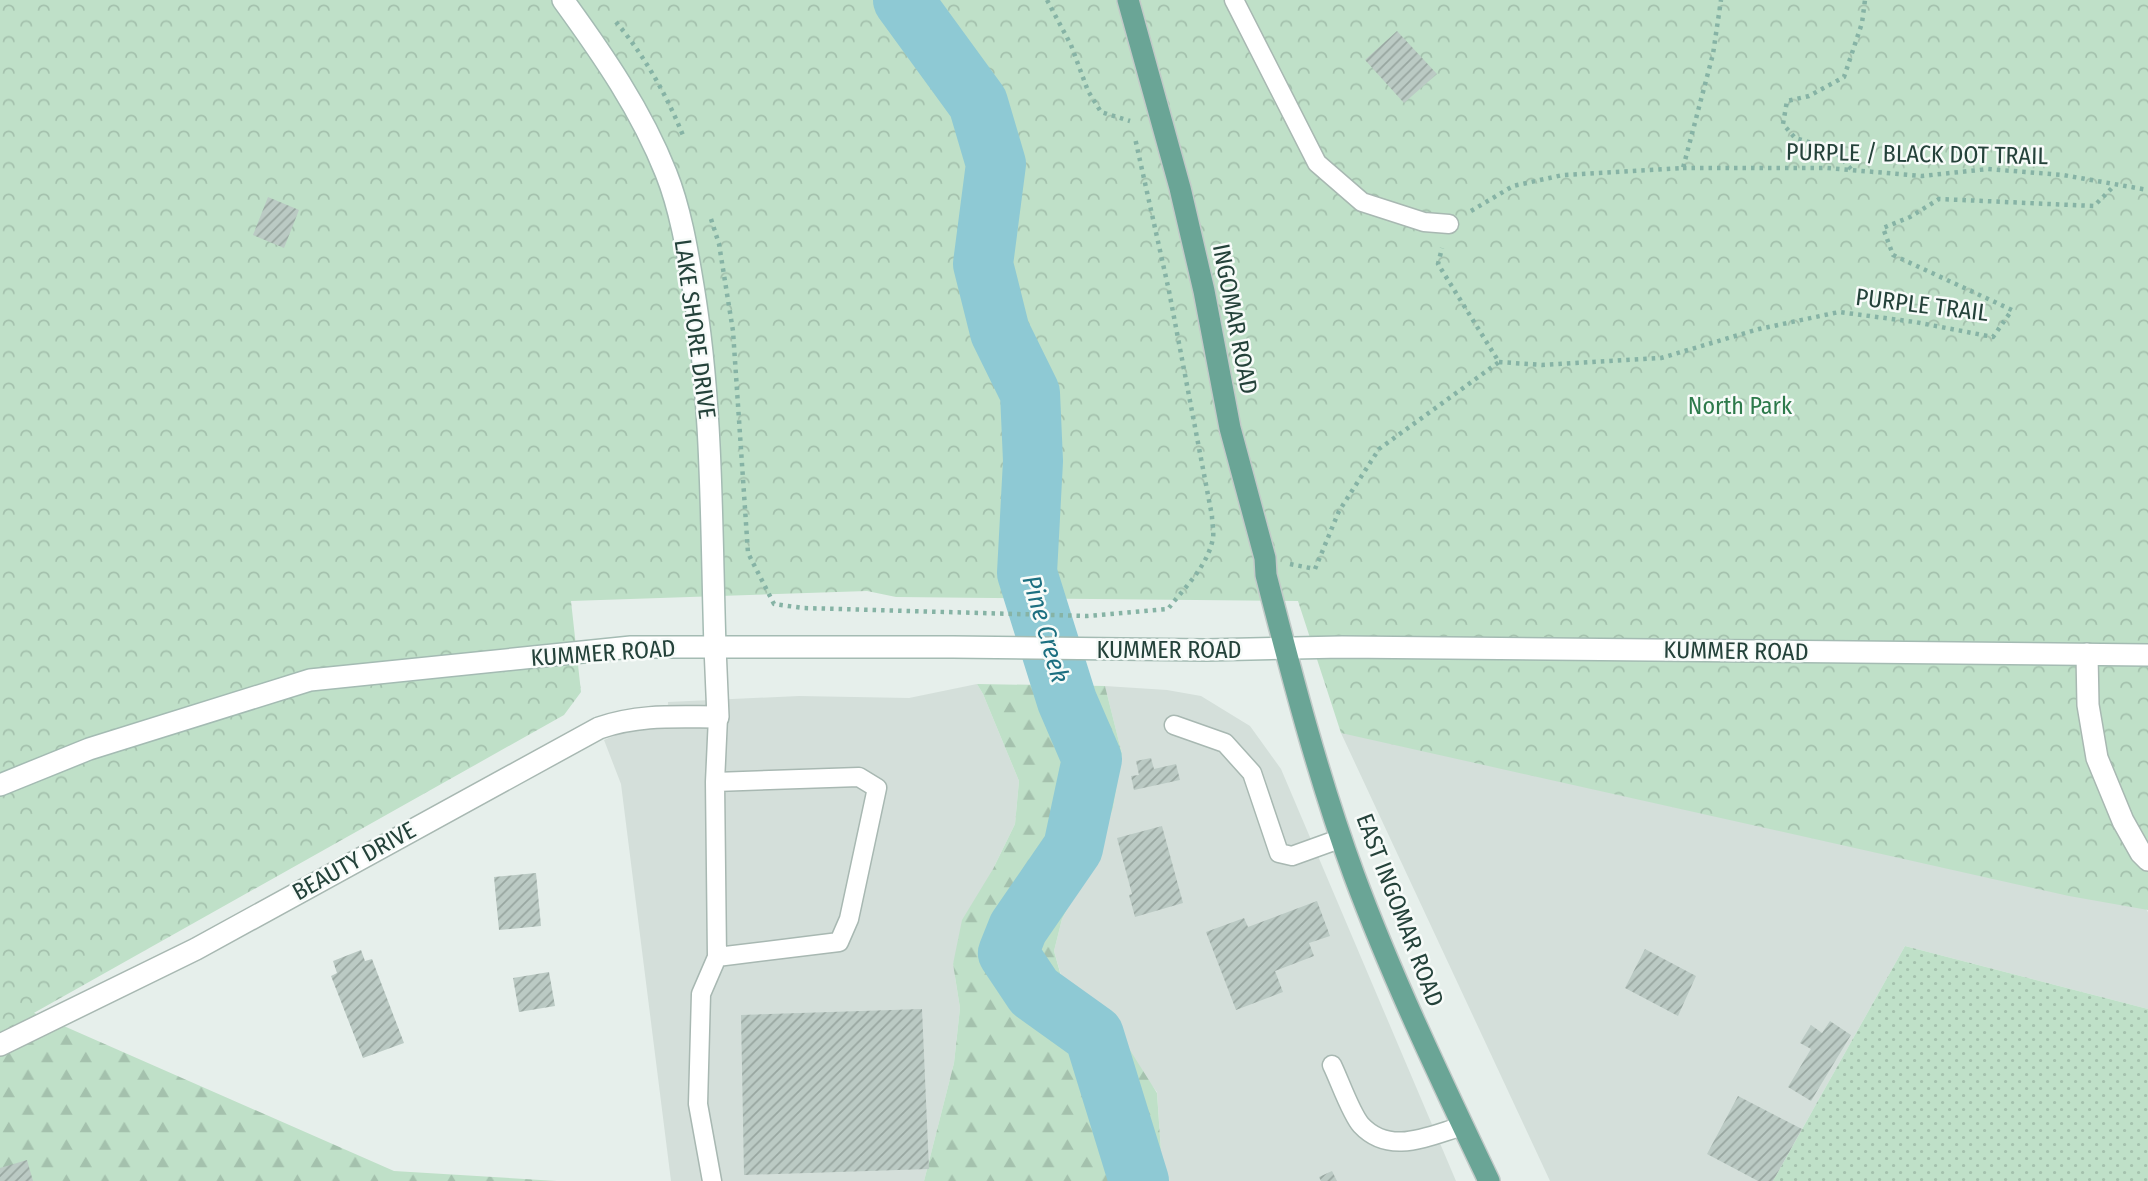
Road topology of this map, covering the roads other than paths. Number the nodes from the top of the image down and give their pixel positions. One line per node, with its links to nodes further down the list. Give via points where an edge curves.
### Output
1 (563, 0): 5 (street, LAKE SHORE DRIVE, via 601,51 645,124 667,176 686,245 709,431)
2 (1128, 0): 6 (main road, INGOMAR ROAD, via 1180,188 1230,428)
3 (1234, 0): 4 (lane, via 1317,163 1362,202 1423,222)
4 (1449, 224)
5 (715, 647): 6 (street, KUMMER ROAD); 9 (street, LAKE SHORE DRIVE); 12 (street, KUMMER ROAD, via 631,647 310,680 89,749)
6 (1285, 649): 7 (street, KUMMER ROAD); 13 (main road, EAST INGOMAR ROAD)
7 (2087, 654): 8 (street, KUMMER ROAD); 14 (street, via 2088,705 2097,758 2123,821)
8 (2148, 655)
9 (718, 717): 11 (lane); 16 (street, BEAUTY DRIVE, via 641,717 599,728 196,949)
10 (1174, 725): 13 (lane, via 1225,743 1252,773 1279,853 1292,856)
11 (715, 782): 15 (lane); 15 (lane, via 859,778 877,788 849,919 839,942)
12 (0, 785)
13 (1342, 838): 18 (main road, EAST INGOMAR ROAD, via 1382,949)
14 (2148, 860)
15 (717, 957): 19 (lane, via 702,994 698,1104)
16 (0, 1045)
17 (1332, 1065): 18 (lane, via 1359,1124 1382,1141 1407,1142)
18 (1463, 1126): 20 (main road, EAST INGOMAR ROAD)
19 (712, 1181)
20 (1489, 1181)

